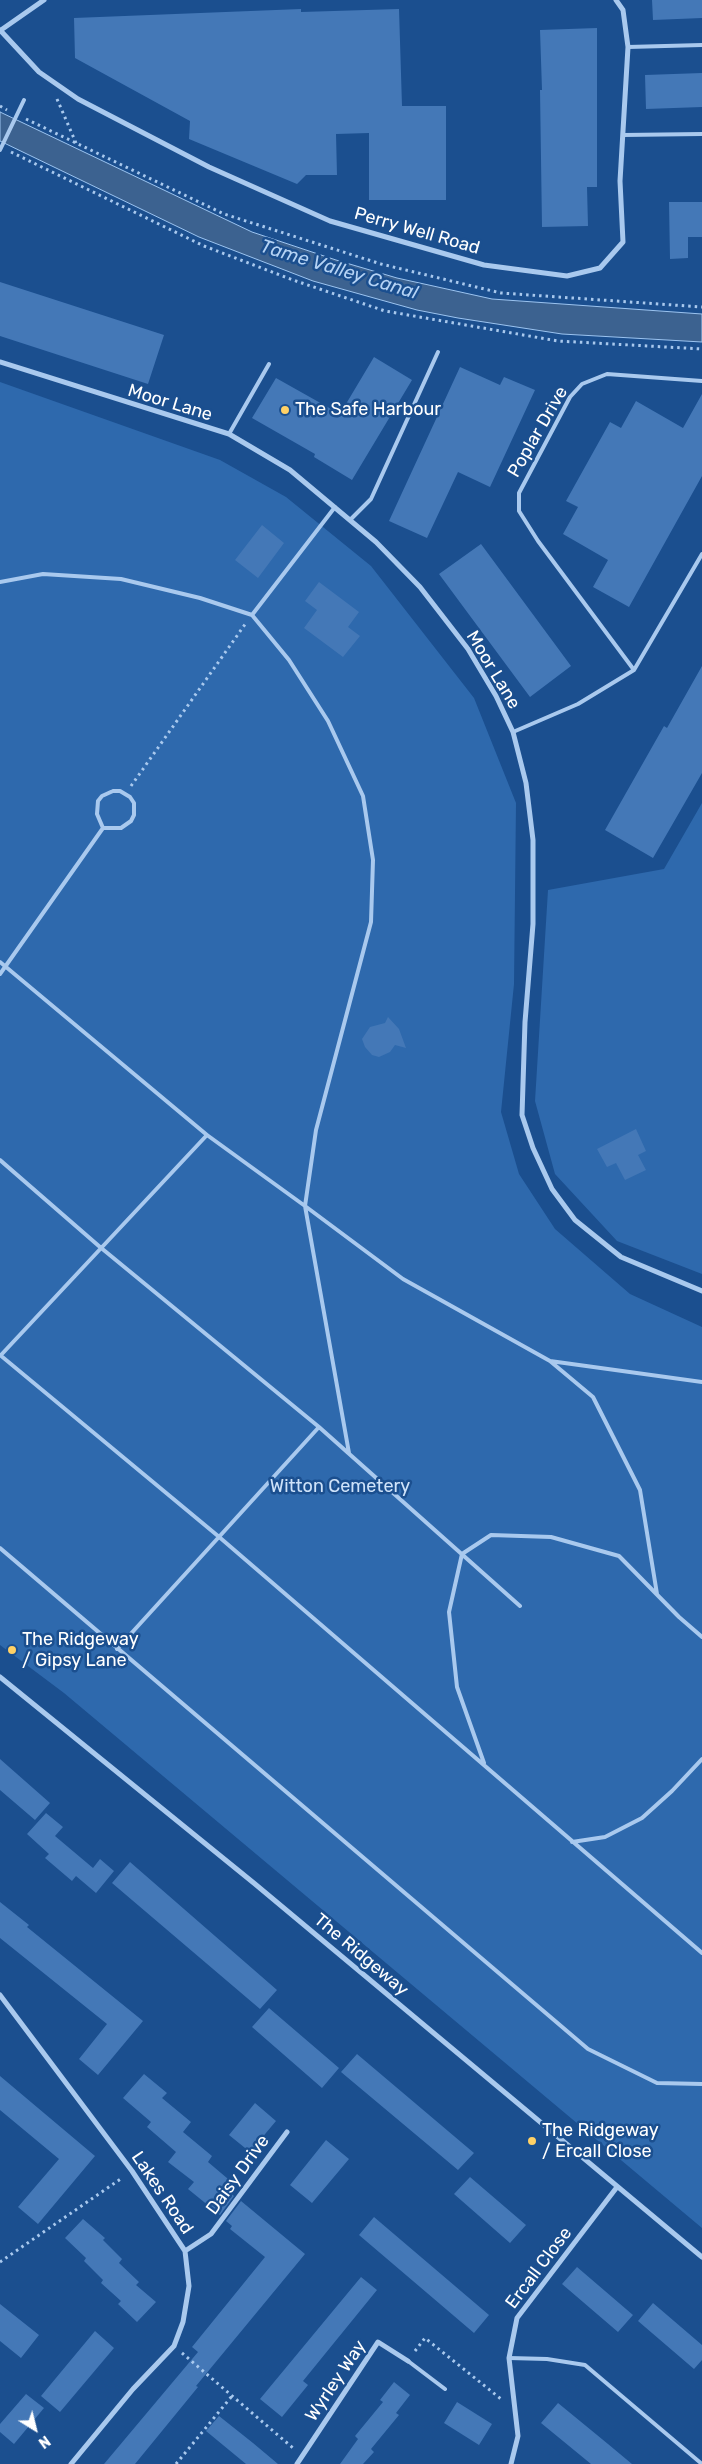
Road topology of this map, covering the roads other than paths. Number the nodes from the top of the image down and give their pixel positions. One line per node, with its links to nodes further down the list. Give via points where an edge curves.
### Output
1 (44, 0): 3 (street, Perry Well Road)
2 (616, 0): 5 (street, Perry Well Road, via 623,10)
3 (1, 30): 7 (street, Perry Well Road, via 39,72 78,99 209,167 330,220 484,265 567,276 600,268 623,242 620,181)
4 (702, 45): 5 (lane)
5 (628, 47): 7 (street, Perry Well Road)
6 (24, 100): 9 (lane)
7 (623, 134): 8 (lane)
8 (702, 134)
9 (0, 150)
10 (438, 352): 16 (lane, via 382,478 370,499)
11 (0, 362): 14 (street, Moor Lane)
12 (269, 364): 14 (lane)
13 (702, 381): 20 (lane, Poplar Drive, via 607,374 582,384 570,397 519,494 520,511 538,541)
14 (228, 434): 15 (street, Moor Lane, via 290,470)
15 (335, 507): 16 (street, Moor Lane); 19 (lane)
16 (350, 520): 21 (street, Moor Lane, via 420,586 468,649 496,696)
17 (702, 554): 20 (lane)
18 (0, 582): 19 (lane, via 43,574 121,579 200,598)
19 (252, 615): 28 (lane, via 289,660 328,721 363,796 373,860 371,922 316,1130)
20 (634, 670): 21 (lane, via 578,704)
21 (512, 732): 30 (street, Moor Lane, via 526,783 533,840 533,924 522,1115 533,1148 552,1189 575,1220 621,1257)
22 (103, 828): 22 (lane, via 121,828 132,821 134,803 126,793 113,791 98,801 97,814); 24 (lane)
23 (0, 962): 24 (lane)
24 (5, 967): 25 (lane); 26 (lane)
25 (0, 974)
26 (207, 1135): 28 (lane); 29 (lane)
27 (0, 1160): 29 (lane)
28 (305, 1206): 32 (lane, via 403,1278); 35 (lane)
29 (100, 1247): 31 (lane); 34 (lane)
30 (702, 1291)
31 (0, 1355): 36 (lane)
32 (550, 1361): 33 (lane); 39 (lane, via 593,1397 640,1490)
33 (702, 1382)
34 (319, 1427): 35 (lane); 36 (lane)
35 (349, 1453): 38 (lane)
36 (218, 1536): 42 (lane); 45 (lane)
37 (0, 1548): 42 (lane)
38 (462, 1554): 39 (lane, via 491,1536 551,1537 619,1556); 40 (lane); 45 (lane, via 448,1612 457,1687)
39 (657, 1595): 41 (lane)
40 (520, 1606)
41 (702, 1637)
42 (117, 1649): 49 (lane, via 588,2049 657,2083)
43 (0, 1678): 51 (street, The Ridgeway, via 255,1884)
44 (702, 1759): 46 (lane, via 642,1818 605,1837)
45 (485, 1765): 46 (lane)
46 (572, 1842): 47 (lane)
47 (702, 1953)
48 (0, 1995): 52 (street, Lakes Road, via 132,2171)
49 (702, 2084)
50 (287, 2132): 52 (street, Daisy Drive, via 211,2234)
51 (617, 2187): 53 (street, The Ridgeway); 54 (street, Ercall Close, via 516,2318)
52 (185, 2251): 57 (street, Lakes Road, via 189,2286 183,2322 174,2346 133,2389)
53 (702, 2257)
54 (509, 2358): 59 (street, Ercall Close, via 518,2436); 60 (lane, via 585,2365)
55 (408, 2361): 56 (lane); 58 (street, Wyrley Way, via 378,2342)
56 (445, 2389)
57 (71, 2464)
58 (297, 2464)
59 (512, 2464)
60 (702, 2464)

